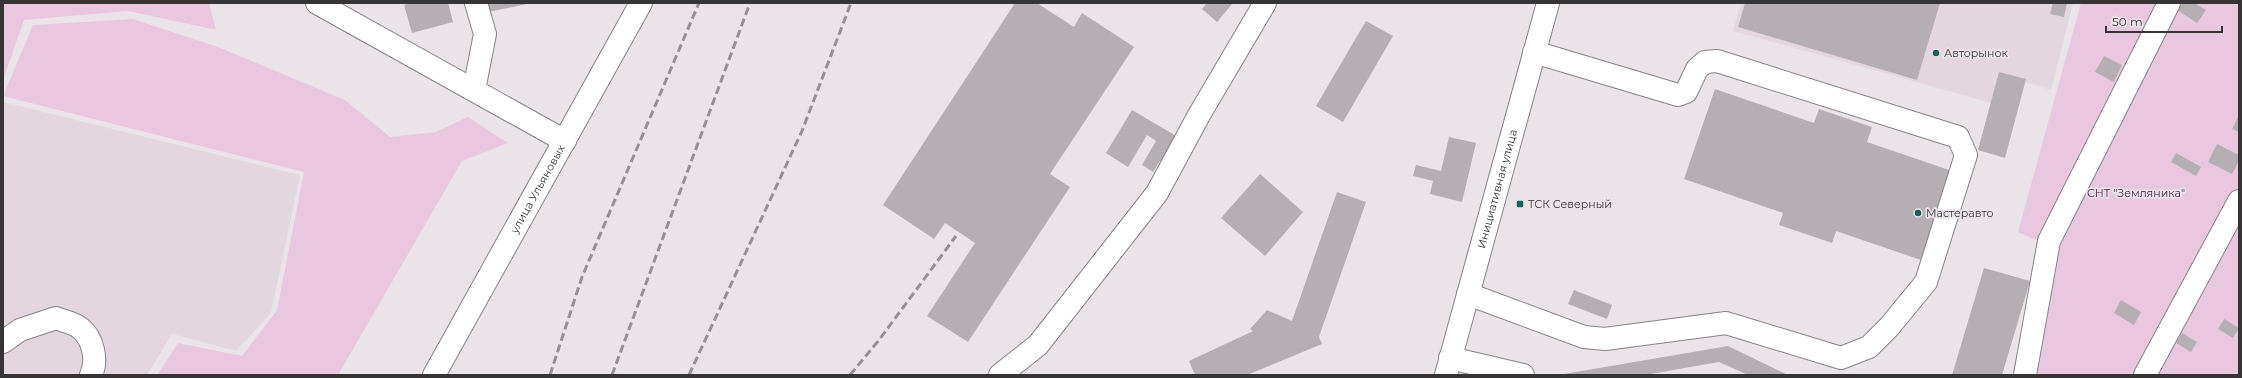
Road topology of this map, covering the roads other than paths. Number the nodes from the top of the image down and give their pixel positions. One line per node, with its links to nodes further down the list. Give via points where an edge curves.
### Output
1 (317, 3): 8 (street)
2 (476, 3): 8 (street, via 485,34)
3 (641, 3): 9 (street, улица Ульяновых)
4 (1264, 3): 16 (street, via 1157,193 1038,345)
5 (1548, 3): 7 (street, Инициативная улица)
6 (2169, 3): 18 (street, via 2140,56 2049,241)
7 (1534, 52): 11 (street, Инициативная улица); 11 (street, via 1678,95 1686,92 1697,69 1704,62 1717,60 1958,138 1966,154 1926,282 1869,347 1841,358 1726,323 1605,339 1584,337)
8 (474, 90): 9 (street)
9 (565, 141): 15 (street, улица Ульяновых)
10 (2239, 201): 19 (street)
11 (1468, 294): 13 (street, Инициативная улица)
12 (3, 342): 14 (street, via 20,330 56,318 80,328 93,347)
13 (1448, 367): 17 (street)
14 (91, 375)
15 (434, 375)
16 (1000, 375)
17 (1523, 375)
18 (2025, 375)
19 (2145, 375)

